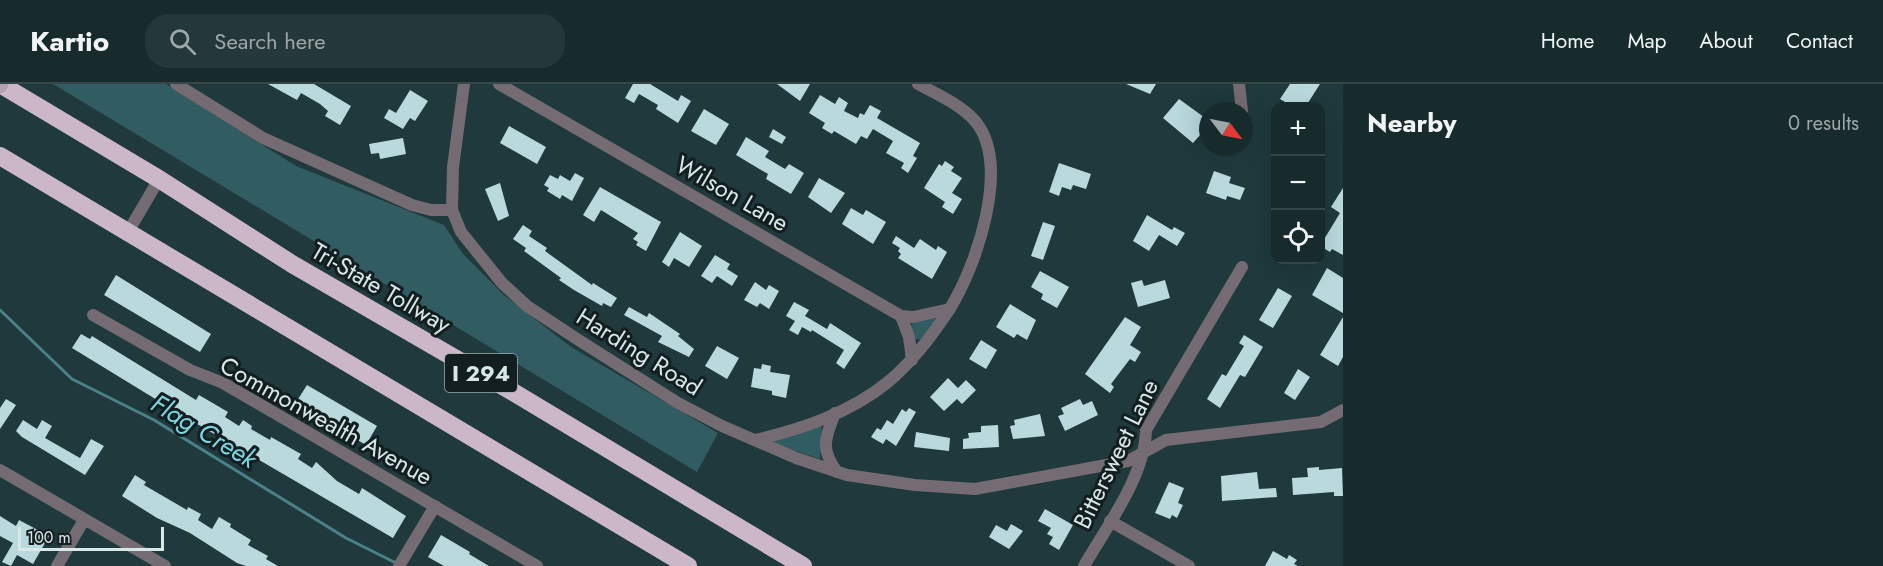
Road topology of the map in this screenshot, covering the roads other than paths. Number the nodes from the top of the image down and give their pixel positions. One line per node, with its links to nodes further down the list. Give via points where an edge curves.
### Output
1 (176, 84): 10 (street, via 294,153 412,205)
2 (464, 84): 10 (street, via 453,167)
3 (499, 84): 15 (street, Wilson Lane)
4 (918, 84): 13 (street, via 975,121 990,150 992,184 977,246)
5 (1239, 84): 7 (street)
6 (0, 85): 9 (highway, Tri-State Tollway / I 294)
7 (1241, 102)
8 (0, 156): 11 (highway, I 294)
9 (159, 179): 11 (street); 31 (highway, Tri-State Tollway / I 294, via 292,264)
10 (452, 210): 19 (street, Harding Road, via 461,232 480,257 527,306 678,403)
11 (128, 232): 30 (highway, I 294)
12 (1242, 267): 20 (street, Bittersweet Lane, via 1146,430)
13 (950, 309): 15 (street); 16 (street)
14 (93, 315): 23 (street, Commonwealth Avenue, via 190,370 223,383)
15 (901, 316): 16 (street)
16 (912, 360): 18 (street, via 886,384)
17 (1343, 410): 20 (street, Harding Road, via 1321,422 1166,440)
18 (836, 413): 19 (street, via 799,429); 22 (street, via 825,442)
19 (755, 440): 22 (street, Harding Road)
20 (1145, 452): 22 (street, Harding Road, via 1128,461 975,489 915,485); 25 (street, Bittersweet Lane)
21 (0, 470): 24 (street)
22 (837, 472)
23 (435, 506): 26 (street); 29 (street, Commonwealth Avenue)
24 (84, 520): 27 (street); 28 (street)
25 (1110, 521): 32 (street, Bittersweet Lane); 33 (street)
26 (403, 560)
27 (57, 566)
28 (165, 566)
29 (537, 566)
30 (688, 566)
31 (803, 566)
32 (1084, 566)
33 (1189, 566)

